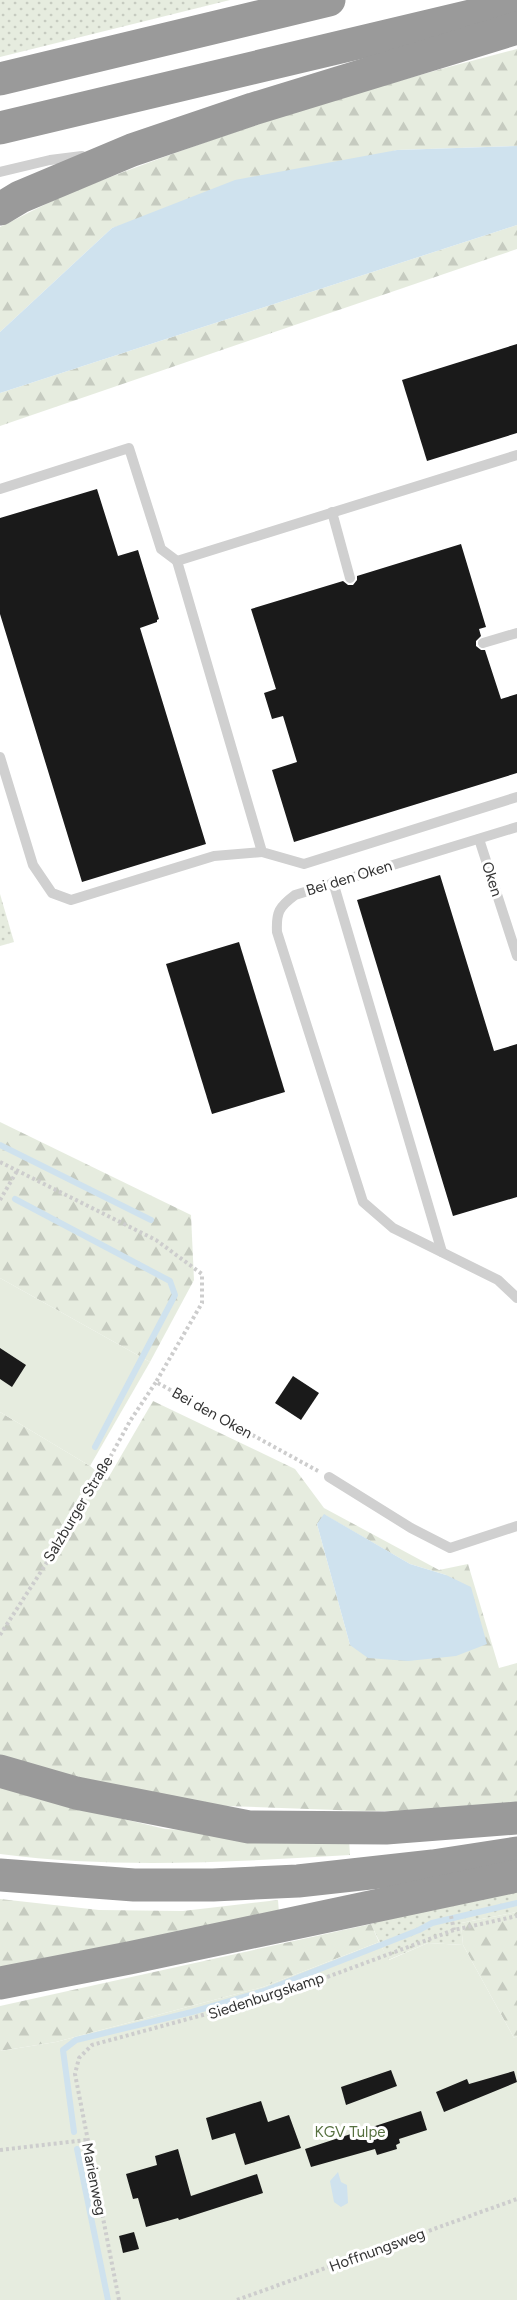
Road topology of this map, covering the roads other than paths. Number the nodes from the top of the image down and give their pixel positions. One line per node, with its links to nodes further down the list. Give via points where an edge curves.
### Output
1 (329, 0): 4 (highway)
2 (517, 5): 5 (highway)
3 (517, 28): 6 (highway)
4 (0, 79)
5 (0, 128)
6 (132, 150): 7 (lane, via 50,160); 8 (highway)
7 (0, 172)
8 (0, 209)
9 (517, 455): 11 (lane)
10 (0, 489): 12 (lane, via 129,447 161,549)
11 (332, 512): 12 (lane); 13 (lane)
12 (177, 561): 20 (lane)
13 (350, 578)
14 (517, 633): 15 (lane)
15 (483, 644)
16 (0, 757): 20 (lane, via 33,865 52,892 71,900 214,856)
17 (517, 798): 20 (lane, via 304,864)
18 (517, 827): 19 (lane)
19 (479, 839): 21 (lane, Bei den Oken); 22 (lane, Oken)
20 (262, 852)
21 (333, 882): 23 (lane); 23 (lane, Bei den Oken, via 295,895 283,904 276,918 277,932 363,1202 393,1228)
22 (517, 956)
23 (442, 1252): 24 (lane, Bei den Oken, via 498,1281)
24 (517, 1298)
25 (329, 1477): 26 (lane, via 450,1548)
26 (517, 1526)
27 (0, 1771): 28 (highway, via 76,1793 249,1827 386,1828)
28 (517, 1818)
29 (517, 1846): 31 (highway)
30 (517, 1852): 31 (highway)
31 (485, 1856): 32 (highway, via 353,1876 213,1885 134,1885)
32 (0, 1875)
33 (517, 1876): 34 (highway)
34 (0, 1983)

